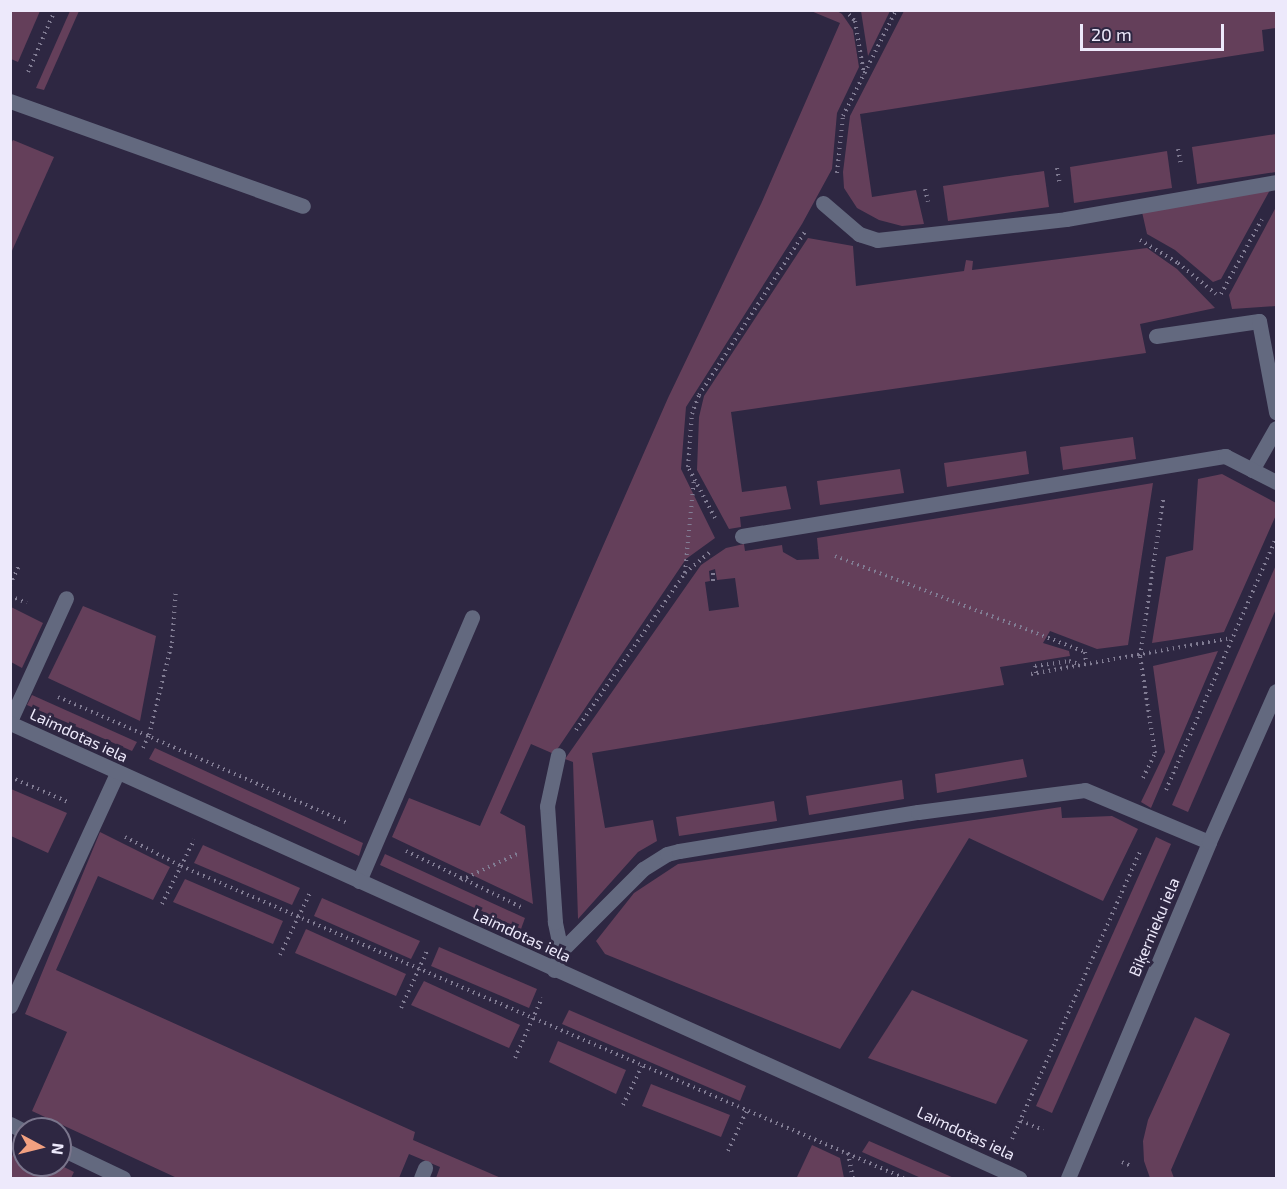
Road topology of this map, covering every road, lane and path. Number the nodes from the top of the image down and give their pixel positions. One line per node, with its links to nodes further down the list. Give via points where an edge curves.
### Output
1 (55, 10): 5 (path)
2 (844, 10): 4 (path, via 855,21)
3 (896, 10): 4 (path)
4 (864, 75): 7 (path, via 843,116 836,177)
5 (12, 102): 8 (street)
6 (1276, 182): 9 (street)
7 (823, 203): 9 (street, via 859,234 877,240); 16 (path, via 699,394 692,414 688,467)
8 (303, 206)
9 (1131, 208): 10 (path, via 1137,238 1178,263 1220,297)
10 (1265, 214)
11 (1156, 336): 12 (street, via 1259,321)
12 (1276, 412)
13 (1276, 428): 15 (street)
14 (1168, 466): 15 (street, via 1225,456); 18 (street); 31 (path)
15 (1252, 470): 17 (street)
16 (694, 478): 20 (path); 23 (path)
17 (1276, 482)
18 (742, 536): 20 (path)
19 (1276, 538): 30 (path)
20 (726, 540): 23 (path)
21 (830, 554): 32 (path, via 1085,652)
22 (19, 566): 26 (path)
23 (685, 573): 40 (path)
24 (713, 573): 25 (path)
25 (713, 581)
26 (10, 585)
27 (176, 590): 39 (path, via 172,643)
28 (66, 598): 36 (street)
29 (472, 617): 47 (street)
30 (1233, 638): 31 (path); 45 (path)
31 (1140, 656): 32 (path); 43 (path, via 1155,753)
32 (1086, 663): 33 (path)
33 (1079, 664): 34 (path); 34 (path, via 1069,661 1035,666)
34 (1036, 673): 35 (path)
35 (1031, 674)
36 (26, 683): 38 (street); 39 (path)
37 (1276, 691): 48 (street, Biķernieku iela)
38 (10, 722): 41 (street, Laimdotas iela)
39 (149, 735): 47 (path)
40 (558, 755): 49 (street, via 547,806)
41 (117, 773): 44 (street, Laimdotas iela); 46 (street)
42 (10, 777): 46 (path, via 80,807)
43 (1129, 808): 45 (street); 58 (street, via 1085,790 918,812 667,854 643,869)
44 (207, 812): 50 (street, Laimdotas iela); 51 (path)
45 (1154, 819): 48 (street); 69 (path)
46 (96, 820): 51 (path); 62 (street)
47 (380, 837): 52 (path); 53 (street)
48 (1209, 842): 81 (street, Biķernieku iela)
49 (549, 843): 52 (path); 57 (street)
50 (323, 865): 53 (street, Laimdotas iela); 55 (path)
51 (181, 866): 54 (path); 55 (path)
52 (460, 880): 57 (path)
53 (359, 881): 56 (street, Laimdotas iela)
54 (162, 903)
55 (300, 916): 59 (path); 60 (path)
56 (441, 918): 60 (path); 61 (street, Laimdotas iela)
57 (555, 922): 58 (street)
58 (561, 951): 61 (street)
59 (280, 956)
60 (419, 969): 63 (path); 64 (path)
61 (554, 970): 64 (path); 76 (street, Laimdotas iela)
62 (10, 1006)
63 (400, 1008)
64 (534, 1019): 65 (path); 66 (path)
65 (515, 1058)
66 (642, 1066): 67 (path); 68 (path)
67 (623, 1106)
68 (747, 1110): 71 (path); 72 (path)
69 (1021, 1121): 70 (path); 76 (path)
70 (1043, 1130)
71 (728, 1151)
72 (848, 1153): 78 (path); 79 (path)
73 (72, 1154): 77 (street)
74 (1122, 1162): 75 (path)
75 (1131, 1166)
76 (998, 1167): 80 (street, Laimdotas iela)
77 (123, 1179)
78 (853, 1179)
79 (904, 1179)
80 (1019, 1179)
81 (1068, 1179)

